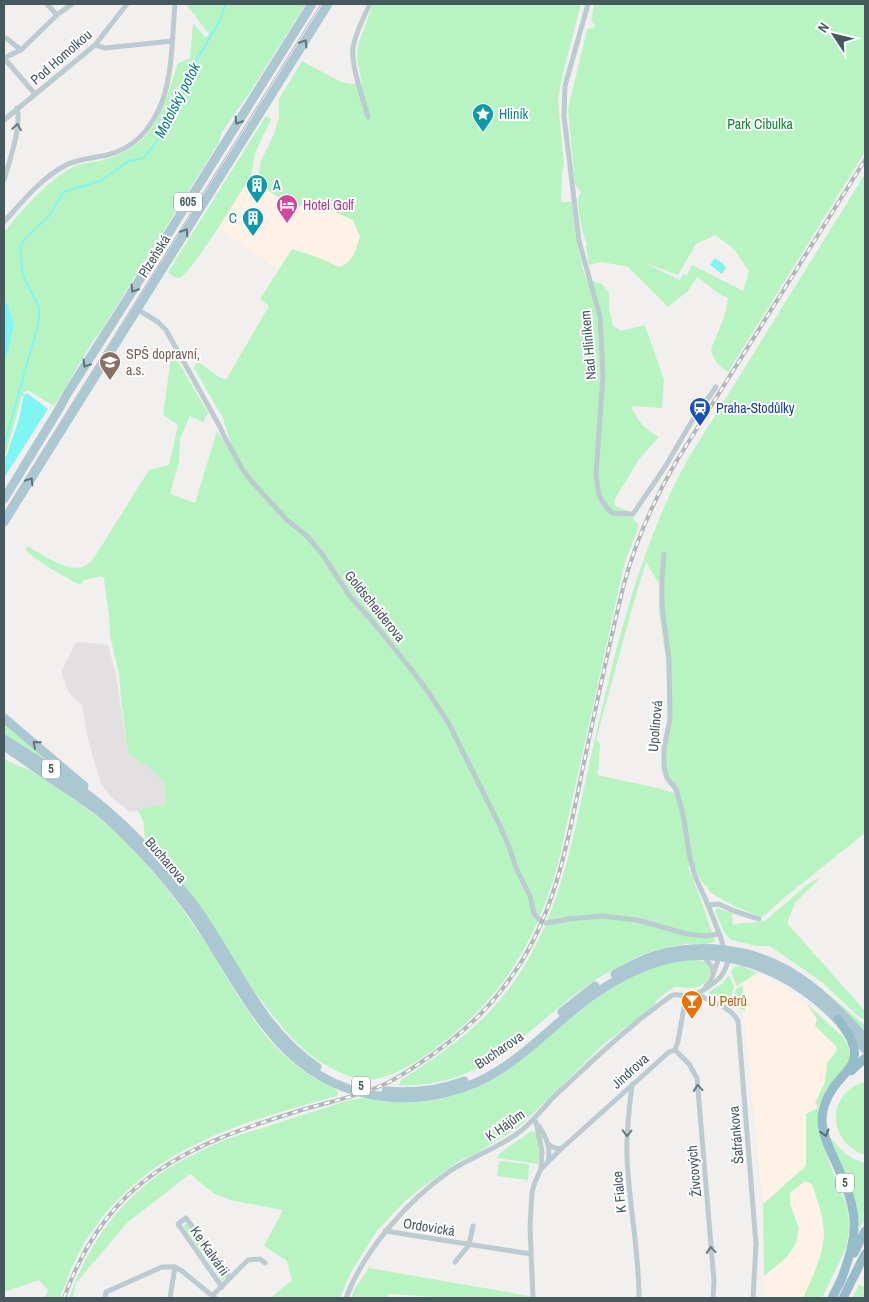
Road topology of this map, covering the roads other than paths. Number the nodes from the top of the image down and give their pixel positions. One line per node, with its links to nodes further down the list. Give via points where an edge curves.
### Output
1 (47, 4): 9 (street)
2 (72, 4): 9 (street)
3 (126, 4): 12 (street, Pod Homolkou)
4 (175, 4): 11 (street)
5 (312, 4): 23 (main road, Plzeňská / 605, one-way to 23)
6 (328, 4): 21 (main road, Plzeňská / 605, one-way to 6)
7 (370, 4): 17 (street, via 353,50)
8 (588, 4): 22 (street, Nad Hliníkem, via 565,86 564,116 579,241 600,317 603,376 596,474 600,499 612,513 633,514)
9 (57, 15): 13 (street)
10 (4, 40): 13 (street, via 9,39)
11 (172, 41): 12 (street, via 105,48); 20 (street, via 164,96 146,131 123,150 59,169)
12 (95, 44): 15 (street, Pod Homolkou)
13 (20, 50): 14 (street)
14 (4, 58): 15 (street)
15 (35, 94): 16 (street, Pod Homolkou)
16 (17, 108): 18 (street, Pod Homolkou); 19 (street, one-way to 16, via 14,145)
17 (368, 117)
18 (4, 120)
19 (4, 180)
20 (4, 222)
21 (137, 310): 24 (main road, Plzeňská / 605, one-way to 21); 36 (street, Goldscheiderova, via 166,330 243,470 287,520 307,536 351,598 429,693 449,724 500,826 530,896 534,914)
22 (716, 386)
23 (4, 499)
24 (4, 522)
25 (664, 554): 34 (street, Upolínová, via 662,606 669,659 670,720 664,767 684,814 690,858)
26 (4, 718): 31 (main road, one-way to 26, via 68,771)
27 (4, 739): 31 (main road, Bucharova / 5)
28 (4, 746): 30 (main road, Bucharova / 5)
29 (4, 753): 30 (main road)
30 (30, 764): 32 (main road, Bucharova / 5)
31 (97, 801): 32 (main road, Bucharova / 5)
32 (124, 830): 33 (main road, Bucharova / 5)
33 (139, 845): 39 (main road, Bucharova / 5, via 167,871 194,906 282,1037 322,1070 375,1090 428,1090 471,1078 498,1064 604,980 646,959 699,949); 40 (main road, Bucharova / 5, via 183,901 277,1040 297,1060 324,1078 373,1095 419,1097 478,1082 514,1060 617,979 659,961)
34 (708, 905): 35 (street, via 719,904); 38 (street, Upolínová)
35 (759, 919)
36 (540, 920)
37 (546, 923): 38 (street, via 609,917 637,920 688,934)
38 (719, 934): 39 (street, Upolínová)
39 (724, 955): 40 (main road, Bucharova / 5); 41 (street); 42 (street, via 722,976); 45 (main road, Bucharova / 5, via 782,976); 46 (main road, Bucharova / 5, via 740,953 760,958 791,972 828,1001)
40 (702, 956): 41 (street, via 712,967)
41 (713, 974): 42 (street)
42 (705, 988): 43 (street)
43 (696, 994): 44 (street, K Hájům); 76 (street, Šafránkova, via 726,1007 738,1020 756,1244)
44 (686, 996): 48 (street); 52 (street, K Hájům, via 671,996 608,1046 550,1101)
45 (838, 1019): 47 (main road, Bucharova / 5); 51 (highway, 5, via 852,1041 855,1058)
46 (865, 1038)
47 (865, 1049)
48 (675, 1050): 50 (street, Jindrova); 75 (street, Živcových, one-way to 48, via 697,1078 690,1064)
49 (865, 1058): 51 (highway)
50 (632, 1084): 54 (street, Jindrova); 74 (street, K Fialce, one-way to 74, via 627,1156 639,1275)
51 (834, 1087): 67 (highway, 5, one-way to 67, via 825,1103 822,1122 850,1195 855,1224)
52 (535, 1121): 53 (street); 56 (street, Jindrova, via 542,1151); 58 (street, K Hájům, via 425,1190)
53 (548, 1145): 54 (street); 55 (street)
54 (561, 1149): 55 (street, Jindrova)
55 (548, 1162): 56 (street, Jindrova)
56 (541, 1169): 61 (street, Jindrova, via 530,1204)
57 (473, 1226): 60 (street, Ordovická)
58 (385, 1231): 60 (street, Ordovická); 72 (street, K Hájům, via 354,1279)
59 (865, 1232): 67 (highway)
60 (469, 1245): 61 (street, Ordovická); 63 (street, Ordovická)
61 (531, 1254): 73 (street, Jindrova)
62 (865, 1254): 78 (highway)
63 (455, 1262)
64 (265, 1264): 66 (street, via 260,1259 248,1260)
65 (175, 1267): 69 (street); 70 (street, via 154,1270 106,1292); 71 (street)
66 (230, 1278): 68 (street); 68 (street, Ke Kalvárii, via 186,1218 178,1224)
67 (840, 1283): 77 (highway, 5)
68 (222, 1287): 69 (street)
69 (213, 1297)
70 (105, 1298)
71 (170, 1298)
72 (346, 1298)
73 (533, 1298)
74 (638, 1298)
75 (713, 1298)
76 (753, 1298)
77 (832, 1298)
78 (842, 1298)

